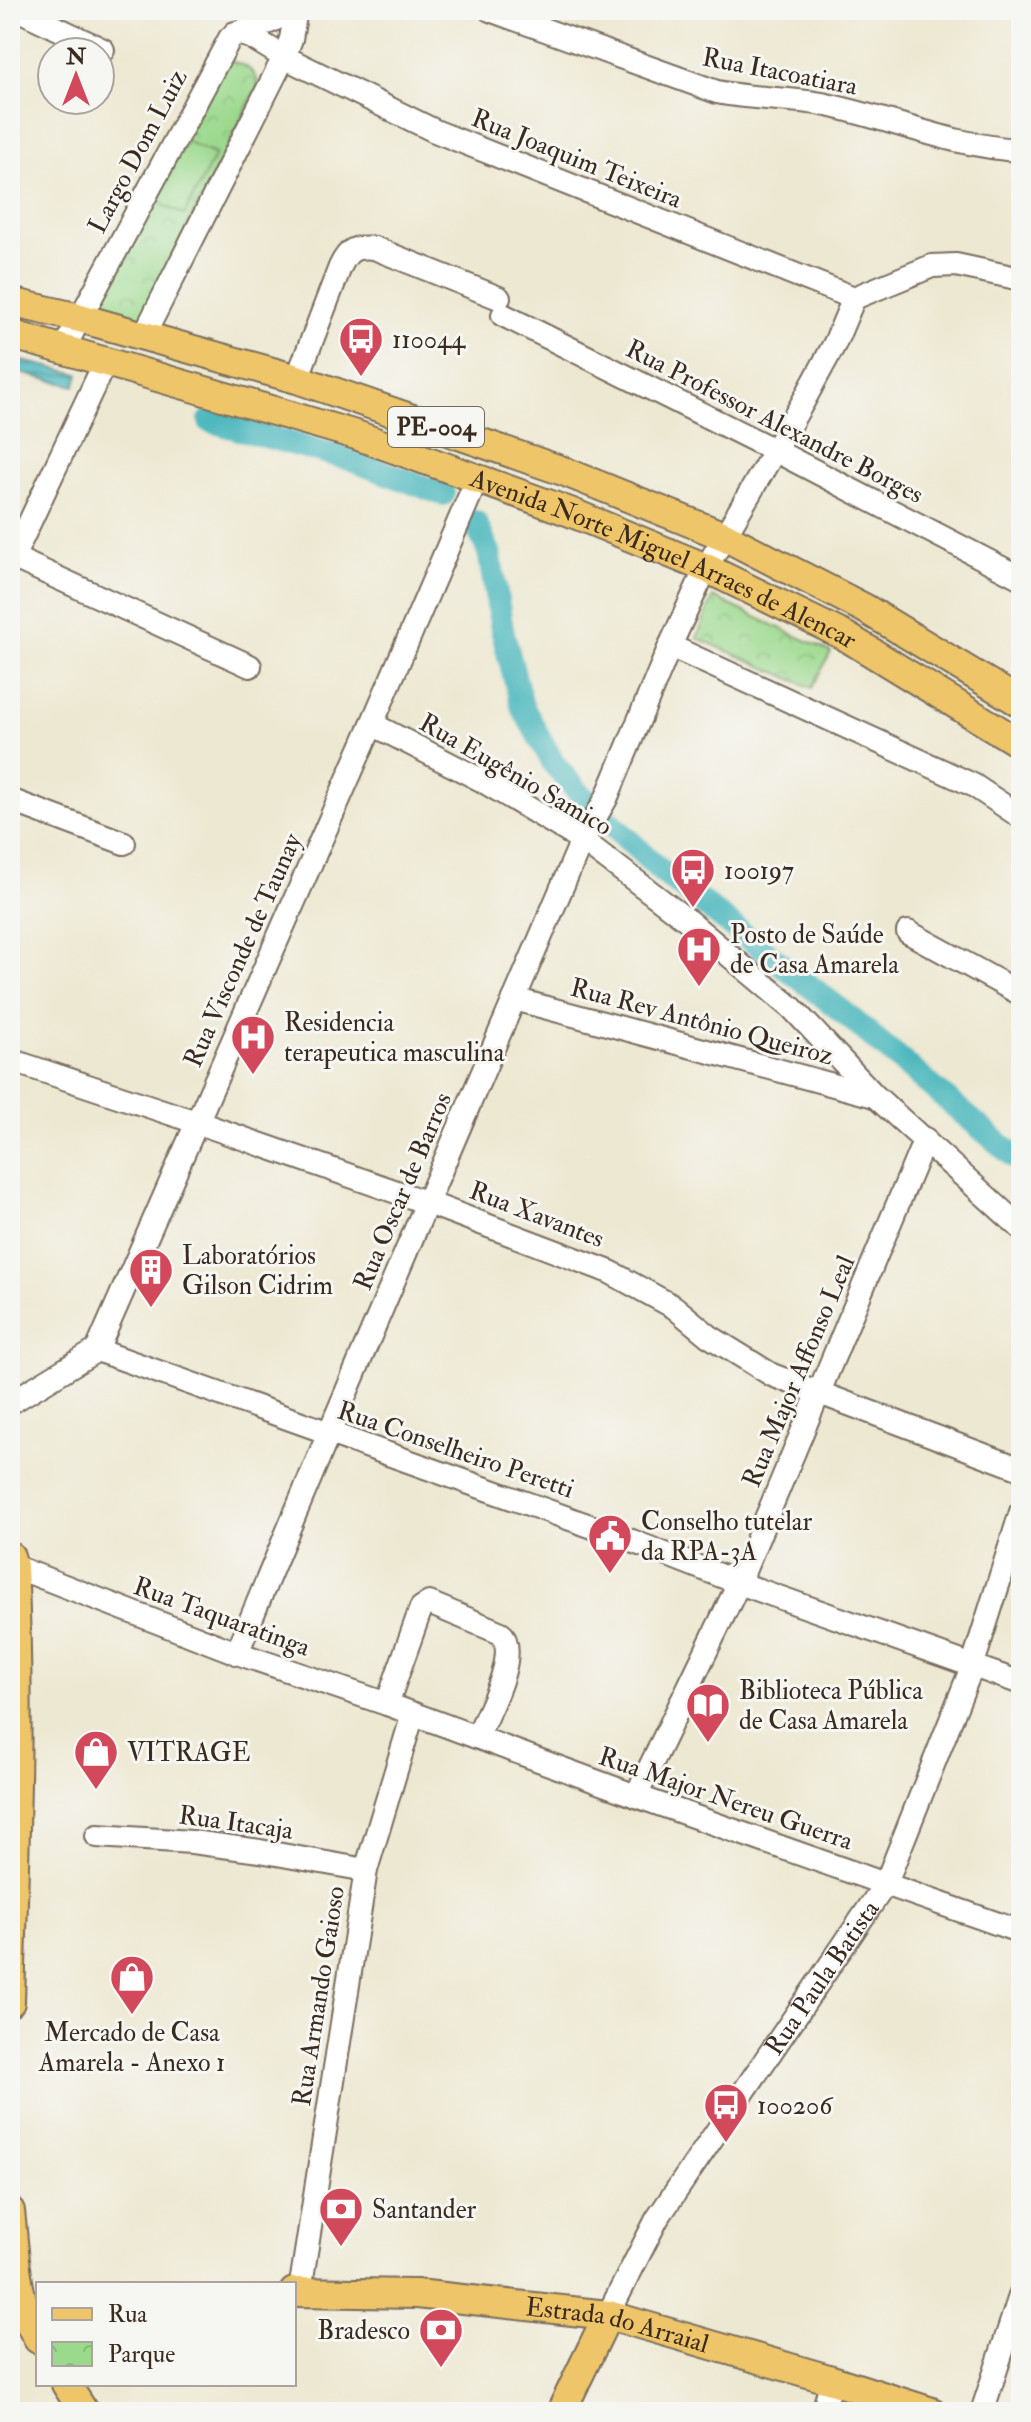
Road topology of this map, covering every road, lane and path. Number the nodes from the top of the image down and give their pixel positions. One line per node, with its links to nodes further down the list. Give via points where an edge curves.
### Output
1 (19, 10): 6 (street)
2 (287, 10): 5 (street, via 271,22)
3 (296, 10): 7 (street)
4 (490, 10): 8 (street, Rua Itacoatiara, via 717,92 820,104 986,147)
5 (235, 33): 7 (street, Rua Joaquim Teixeira); 12 (street, Largo Dom Luiz)
6 (74, 36)
7 (284, 57): 10 (street, Rua Joaquim Teixeira, via 435,131); 14 (street)
8 (1021, 150)
9 (1021, 279): 10 (street, via 956,265 932,266)
10 (854, 298): 18 (street, Rua Oscar de Barros)
11 (10, 302): 12 (main road, Avenida Norte Miguel Arraes de Alencar / PE-004)
12 (80, 318): 14 (main road, Avenida Norte Miguel Arraes de Alencar / PE-004); 15 (street, Largo Dom Luiz)
13 (10, 334): 15 (main road, Avenida Norte Miguel Arraes de Alencar / PE-004)
14 (143, 337): 17 (main road, Avenida Norte Miguel Arraes de Alencar / PE-004)
15 (64, 348): 16 (main road, Avenida Norte Miguel Arraes de Alencar / PE-004)
16 (106, 360): 19 (main road, Avenida Norte Miguel Arraes de Alencar / PE-004, via 356,435); 21 (street)
17 (297, 379): 18 (street, Rua Professor Alexandre Borges, via 347,253 374,248 501,306); 20 (main road, Avenida Norte Miguel Arraes de Alencar / PE-004, via 563,471)
18 (776, 451): 20 (street, Rua Oscar de Barros); 23 (street, Rua Professor Alexandre Borges)
19 (477, 479): 22 (main road, Avenida Norte Miguel Arraes de Alencar / PE-004); 27 (street, Rua Visconde de Taunay)
20 (724, 536): 22 (street, Rua Oscar de Barros); 26 (main road, Avenida Norte Miguel Arraes de Alencar / PE-004, via 864,608)
21 (11, 559): 25 (street)
22 (706, 568): 24 (street, Rua Oscar de Barros); 28 (main road, Avenida Norte Miguel Arraes de Alencar / PE-004, via 845,636)
23 (1021, 578)
24 (670, 646): 30 (street, via 973,785); 31 (street, Rua Oscar de Barros)
25 (250, 666)
26 (1021, 703)
27 (372, 724): 31 (street, Rua Eugênio Samico); 38 (street, Rua Visconde de Taunay)
28 (1021, 744)
29 (10, 800): 32 (street)
30 (1021, 817)
31 (586, 834): 35 (street, Rua Oscar de Barros); 37 (street, Rua Eugênio Samico, via 792,1008)
32 (124, 843)
33 (908, 932): 34 (street)
34 (1021, 994)
35 (514, 999): 37 (street, Rua Rev Antônio Queiroz); 40 (street, Rua Oscar de Barros)
36 (10, 1060): 38 (street, Rua Xavantes)
37 (875, 1096): 39 (street, Rua Eugênio Samico)
38 (196, 1122): 40 (street, Rua Xavantes); 42 (street, Rua Visconde de Taunay)
39 (925, 1139): 41 (street, Rua Eugênio Samico); 43 (street, Rua Major Affonso Leal)
40 (428, 1203): 43 (street, Rua Xavantes, via 610,1272 674,1307 772,1375); 45 (street, Rua Oscar de Barros)
41 (1021, 1228)
42 (97, 1350): 44 (street); 45 (street, Rua Conselheiro Peretti)
43 (820, 1393): 46 (street, Rua Xavantes); 49 (street, Rua Major Affonso Leal)
44 (10, 1403)
45 (328, 1433): 49 (street, Rua Conselheiro Peretti); 50 (street, Rua Oscar de Barros)
46 (1021, 1469)
47 (1021, 1512): 51 (street, Rua Paula Batista)
48 (12, 1561): 50 (street, Rua Taquaratinga); 61 (main road, via 17,1700)
49 (739, 1583): 51 (street, Rua Conselheiro Peretti); 56 (street, Rua Major Affonso Leal)
50 (237, 1653): 53 (street, Rua Taquaratinga)
51 (972, 1667): 52 (street, Rua Conselheiro Peretti); 59 (street, Rua Paula Batista)
52 (1021, 1683)
53 (387, 1704): 54 (street, Rua Taquaratinga); 55 (street, via 421,1608 429,1603 506,1639 507,1662)
54 (413, 1714): 55 (street, Rua Major Nereu Guerra); 58 (street, Rua Armando Gaioso)
55 (477, 1737): 56 (street, Rua Major Nereu Guerra)
56 (636, 1796): 59 (street, Rua Major Nereu Guerra)
57 (97, 1836): 58 (street, Rua Itacaja, via 192,1842)
58 (366, 1870): 63 (street, Rua Armando Gaioso)
59 (886, 1883): 60 (street, Rua Major Nereu Guerra); 65 (street, Rua Paula Batista, via 657,2219)
60 (1021, 1932)
61 (10, 2002)
62 (10, 2211): 66 (main road)
63 (297, 2291): 65 (main road, Estrada do Arraial, via 417,2294)
64 (1021, 2293): 73 (street)
65 (608, 2315): 67 (main road, Estrada do Arraial); 70 (main road, Rua Paula Batista)
66 (29, 2332)
67 (832, 2380): 71 (street); 72 (main road, Estrada do Arraial)
68 (67, 2386): 69 (main road)
69 (84, 2412)
70 (561, 2412)
71 (823, 2412)
72 (932, 2412)
73 (982, 2412)

